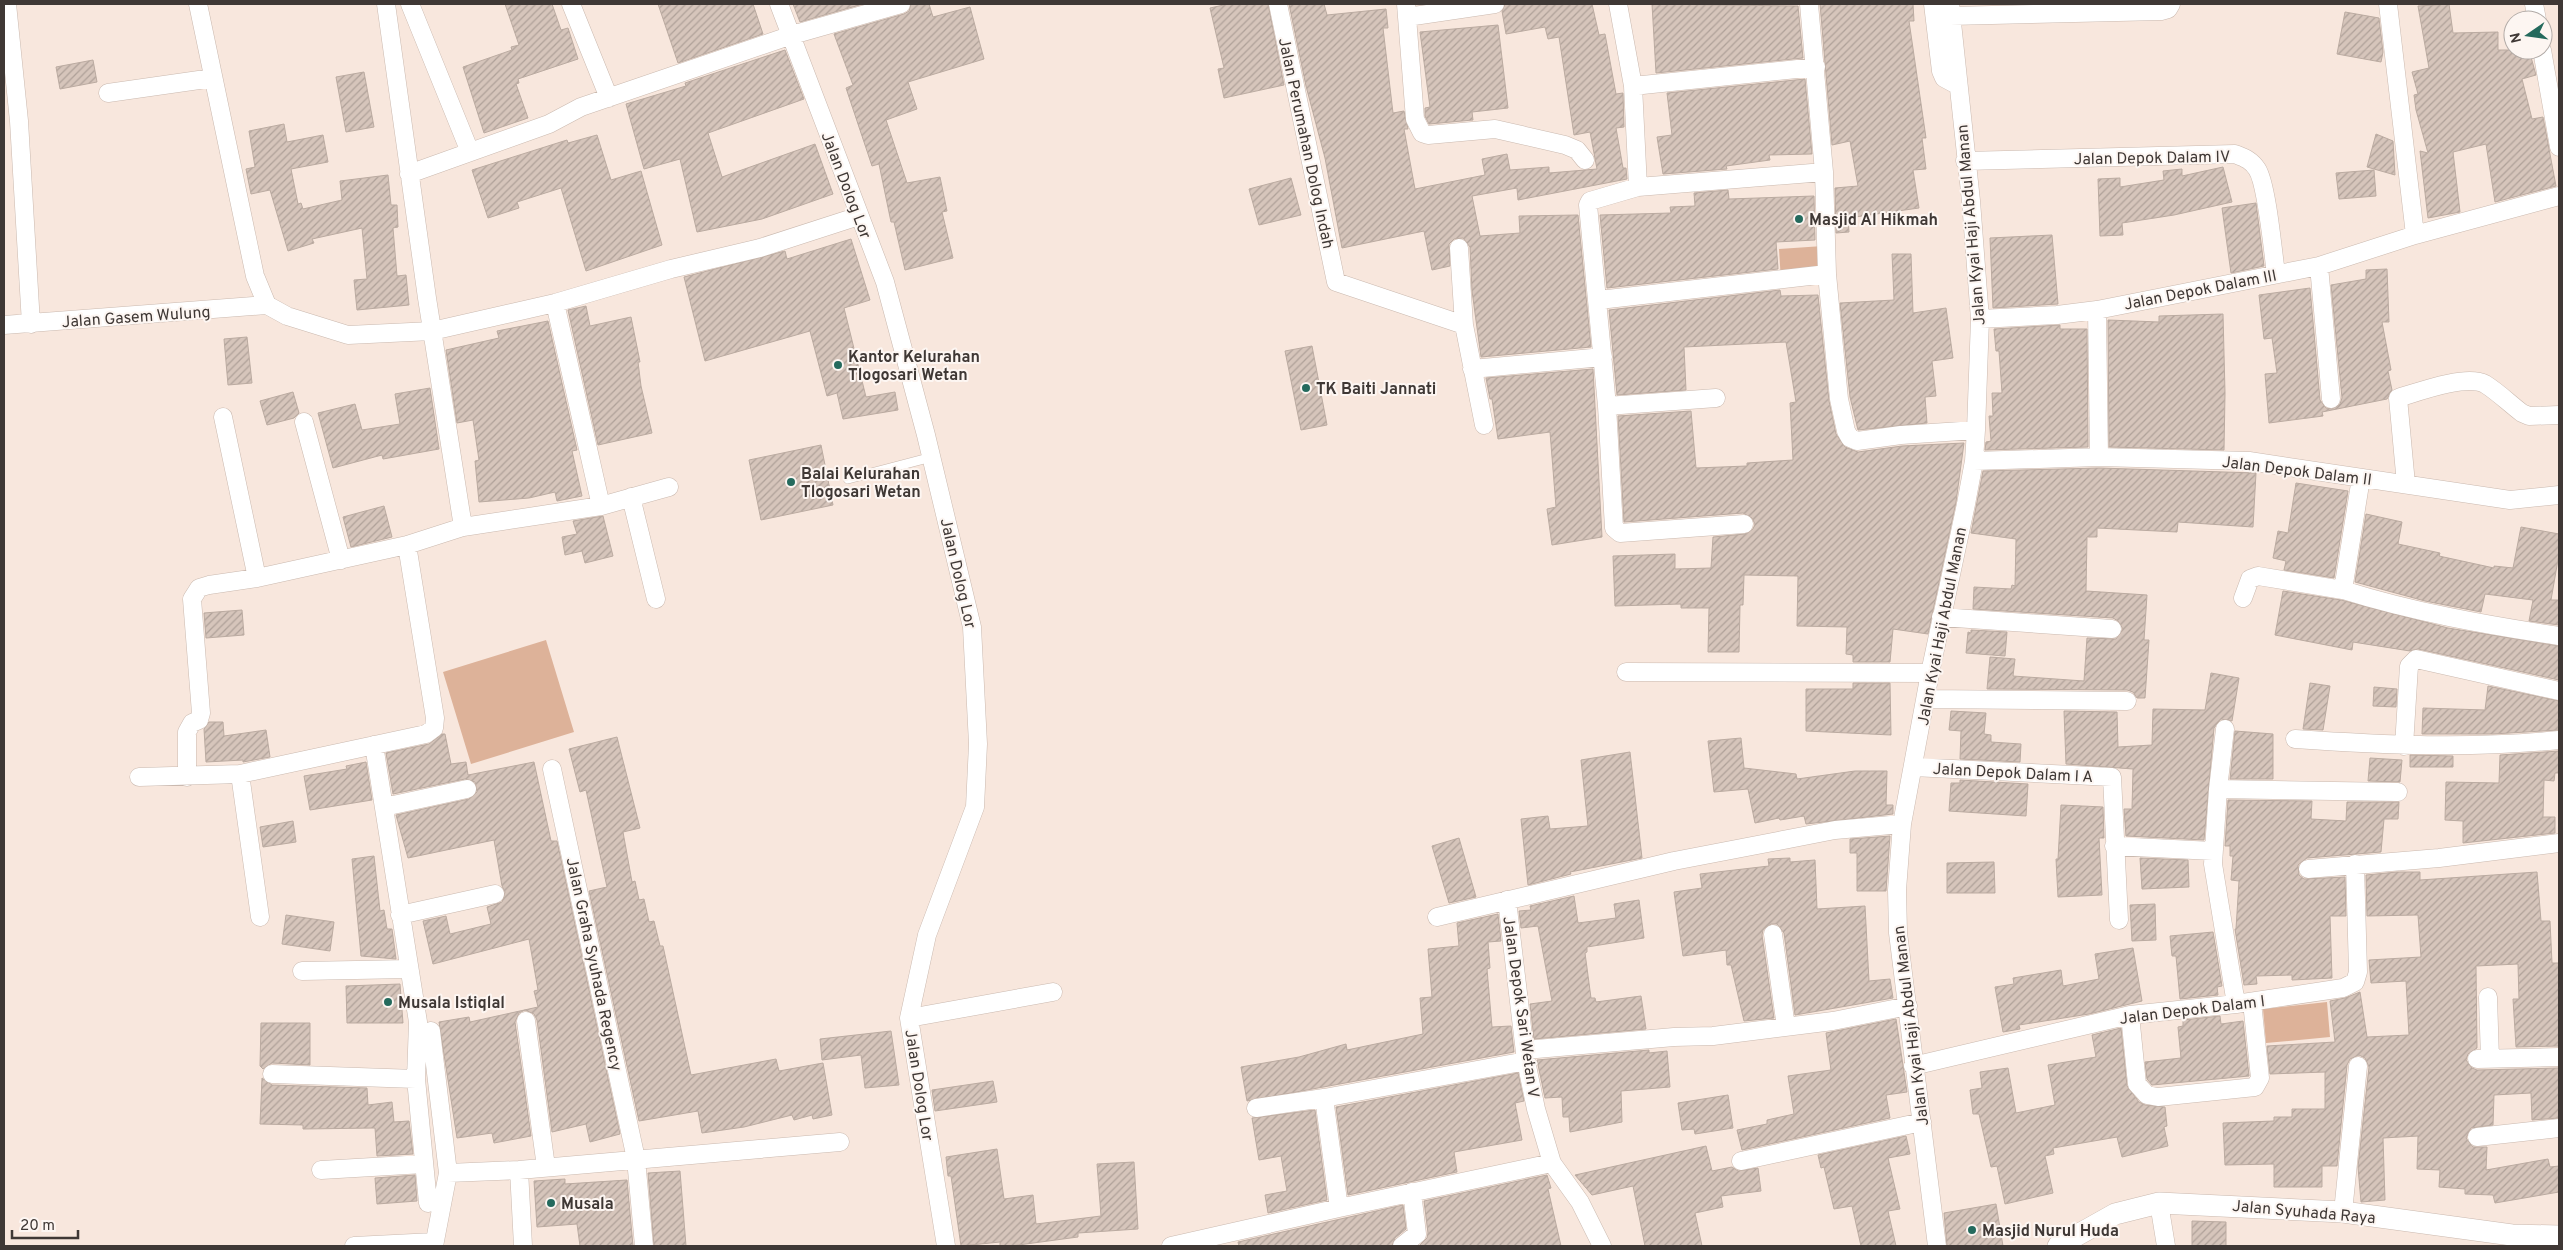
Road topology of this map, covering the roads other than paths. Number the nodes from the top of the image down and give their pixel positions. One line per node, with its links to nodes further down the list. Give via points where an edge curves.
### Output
1 (7, 4): 44 (street, via 19,121)
2 (198, 4): 20 (street)
3 (386, 4): 30 (street)
4 (410, 4): 26 (street)
5 (571, 4): 24 (street)
6 (779, 4): 17 (street, Jalan Dolog Lor)
7 (901, 4): 17 (street)
8 (1278, 4): 46 (street, Jalan Perumahan Dolog Indah, via 1336,282)
9 (1495, 4): 15 (street)
10 (1618, 4): 22 (street)
11 (1809, 4): 19 (street)
12 (1933, 4): 21 (street, via 1941,71 1944,78)
13 (2171, 4): 16 (street, via 2161,11)
14 (2388, 4): 34 (street)
15 (1406, 10): 27 (street, via 1416,119 1422,133 1495,129 1565,145 1577,150)
16 (1950, 10): 21 (street, Jalan Kyai Haji Abdul Manan)
17 (792, 35): 24 (street); 33 (street, Jalan Dolog Lor)
18 (2544, 60): 25 (street)
19 (1816, 67): 22 (street); 29 (street)
20 (213, 78): 23 (street); 41 (street, via 255,276)
21 (1957, 85): 28 (street, Jalan Kyai Haji Abdul Manan)
22 (1633, 86): 31 (street)
23 (108, 93)
24 (609, 98): 26 (street, via 549,124)
25 (2559, 147)
26 (470, 152): 30 (street)
27 (1586, 160)
28 (1965, 162): 38 (street, Jalan Depok Dalam IV, via 2235,154 2249,159 2263,186); 43 (street, Jalan Kyai Haji Abdul Manan)
29 (1824, 172): 31 (street); 37 (street)
30 (409, 174): 47 (street)
31 (1638, 187): 39 (street, via 1590,201)
32 (2559, 196): 34 (street, Jalan Depok Dalam III)
33 (859, 216): 40 (street, via 760,248 671,269); 58 (street, Jalan Dolog Lor, via 885,282)
34 (2415, 235): 36 (street, Jalan Depok Dalam III)
35 (1459, 248): 46 (street)
36 (2320, 266): 38 (street, Jalan Depok Dalam III); 51 (street)
37 (1826, 274): 39 (street); 57 (street, via 1839,398 1850,438 1857,441)
38 (2276, 274): 42 (street, Jalan Depok Dalam III)
39 (1599, 300): 48 (street)
40 (555, 303): 47 (street); 67 (street)
41 (267, 305): 44 (street, Jalan Gasem Wulung); 47 (street, via 287,316 348,335)
42 (2097, 310): 43 (street, Jalan Depok Dalam III); 59 (street)
43 (1980, 318): 57 (street, Jalan Kyai Haji Abdul Manan)
44 (30, 324): 45 (street, Jalan Gasem Wulung)
45 (4, 325)
46 (1464, 325): 49 (street)
47 (432, 331): 69 (street)
48 (1603, 357): 49 (street); 52 (street)
49 (1472, 370): 56 (street)
50 (1716, 398): 52 (street)
51 (2331, 399)
52 (1607, 406): 68 (street, via 1614,522 1618,532)
53 (2559, 415): 63 (street, via 2529,416 2478,382 2434,387 2398,398)
54 (223, 417): 72 (street)
55 (304, 422): 71 (street)
56 (1484, 425)
57 (1976, 430): 60 (street, Jalan Kyai Haji Abdul Manan)
58 (932, 457): 62 (lane); 118 (street, Jalan Dolog Lor, via 972,627 978,744 975,808 927,935)
59 (2099, 457): 60 (street, Jalan Depok Dalam II); 61 (street, Jalan Depok Dalam II, via 2249,461)
60 (1974, 461): 76 (street, Jalan Kyai Haji Abdul Manan)
61 (2361, 478): 63 (street, Jalan Depok Dalam II); 73 (street)
62 (848, 479)
63 (2406, 484): 65 (street, Jalan Depok Dalam II, via 2510,500)
64 (670, 487): 66 (street)
65 (2559, 495)
66 (631, 497): 67 (street); 75 (street)
67 (601, 506): 69 (street)
68 (1744, 524)
69 (463, 527): 70 (street)
70 (407, 545): 71 (street); 87 (street, via 434,728 426,734)
71 (341, 560): 72 (street)
72 (257, 578): 93 (street, via 209,585 198,588 194,594 201,713 199,720 192,723 187,732)
73 (2343, 590): 74 (street, via 2258,576 2250,579); 78 (street, via 2373,600 2490,626)
74 (2243, 598)
75 (656, 599)
76 (1941, 617): 77 (street); 80 (street, Jalan Kyai Haji Abdul Manan)
77 (2112, 629)
78 (2559, 636)
79 (1626, 672): 80 (street)
80 (1930, 672): 82 (street, Jalan Kyai Haji Abdul Manan)
81 (2559, 691): 88 (street, via 2416,660 2409,666)
82 (1925, 699): 83 (street); 89 (street, Jalan Kyai Haji Abdul Manan)
83 (2127, 701)
84 (2225, 729): 95 (street)
85 (2295, 739): 88 (street)
86 (2559, 740): 88 (street)
87 (374, 744): 91 (street); 97 (street)
88 (2404, 746)
89 (1913, 767): 98 (street, Jalan Kyai Haji Abdul Manan); 100 (street, Jalan Depok Dalam I A, via 2112,777)
90 (552, 769): 134 (street, Jalan Graha Syuhada Regency)
91 (240, 774): 93 (street); 107 (street)
92 (139, 777): 93 (street)
93 (188, 777)
94 (466, 789): 97 (street)
95 (2218, 789): 96 (street); 101 (street)
96 (2398, 792)
97 (384, 807): 106 (street)
98 (1902, 824): 105 (street, via 1835,830 1674,861); 116 (street, Jalan Kyai Haji Abdul Manan, via 1897,890 1898,933)
99 (2559, 843): 102 (street, via 2439,858)
100 (2114, 846): 101 (street); 109 (street)
101 (2213, 851): 115 (street, via 2213,864)
102 (2355, 864): 103 (street); 115 (street, Jalan Depok Dalam I, via 2358,972 2355,982 2344,988)
103 (2308, 869)
104 (495, 894): 106 (street)
105 (1507, 900): 108 (street); 122 (street, Jalan Depok Sari Wetan V)
106 (400, 915): 111 (street)
107 (260, 917)
108 (1437, 917)
109 (2119, 920)
110 (1773, 934): 120 (street)
111 (409, 969): 112 (street); 127 (street, via 418,1022)
112 (302, 971)
113 (1053, 992): 118 (street)
114 (2488, 997): 123 (street, via 2484,1059)
115 (2244, 1003): 117 (street, Jalan Depok Dalam I); 117 (street, via 2260,1078 2255,1087 2158,1097 2147,1095 2137,1084)
116 (1908, 1006): 120 (street); 124 (street, Jalan Kyai Haji Abdul Manan)
117 (2130, 1015): 124 (street, Jalan Depok Dalam I)
118 (909, 1018): 152 (street, Jalan Dolog Lor)
119 (526, 1021): 138 (street)
120 (1786, 1027): 122 (street)
121 (431, 1031): 141 (street)
122 (1525, 1055): 128 (street); 136 (street, Jalan Depok Sari Wetan V)
123 (2559, 1057)
124 (1913, 1066): 130 (street, Jalan Kyai Haji Abdul Manan)
125 (2358, 1066): 146 (street)
126 (272, 1074): 127 (street)
127 (416, 1079): 137 (street)
128 (1324, 1098): 129 (street); 145 (street)
129 (1256, 1108)
130 (1922, 1122): 135 (street); 156 (street, Jalan Kyai Haji Abdul Manan)
131 (2559, 1128): 132 (street)
132 (2477, 1137)
133 (840, 1142): 134 (street)
134 (636, 1159): 138 (street); 151 (street, Jalan Graha Syuhada Regency)
135 (1741, 1161)
136 (1552, 1163): 142 (street); 155 (street, Jalan Depok Sari Wetan V, via 1580,1202)
137 (424, 1164): 139 (street); 143 (street)
138 (546, 1167): 140 (street)
139 (321, 1170)
140 (519, 1170): 141 (street); 150 (street)
141 (448, 1173): 148 (street)
142 (1412, 1192): 145 (street); 154 (street, via 1417,1234)
143 (428, 1203)
144 (2160, 1203): 146 (street, Jalan Syuhada Raya); 157 (street, Jalan Syuhada Raya, via 2115,1214); 158 (street)
145 (1339, 1208): 153 (street)
146 (2343, 1212): 147 (street, Jalan Syuhada Raya, via 2512,1235)
147 (2559, 1236)
148 (434, 1244): 149 (street)
149 (354, 1246)
150 (523, 1246)
151 (644, 1246)
152 (946, 1246)
153 (1171, 1246)
154 (1402, 1246)
155 (1602, 1246)
156 (1937, 1246)
157 (2058, 1246)
158 (2166, 1246)

